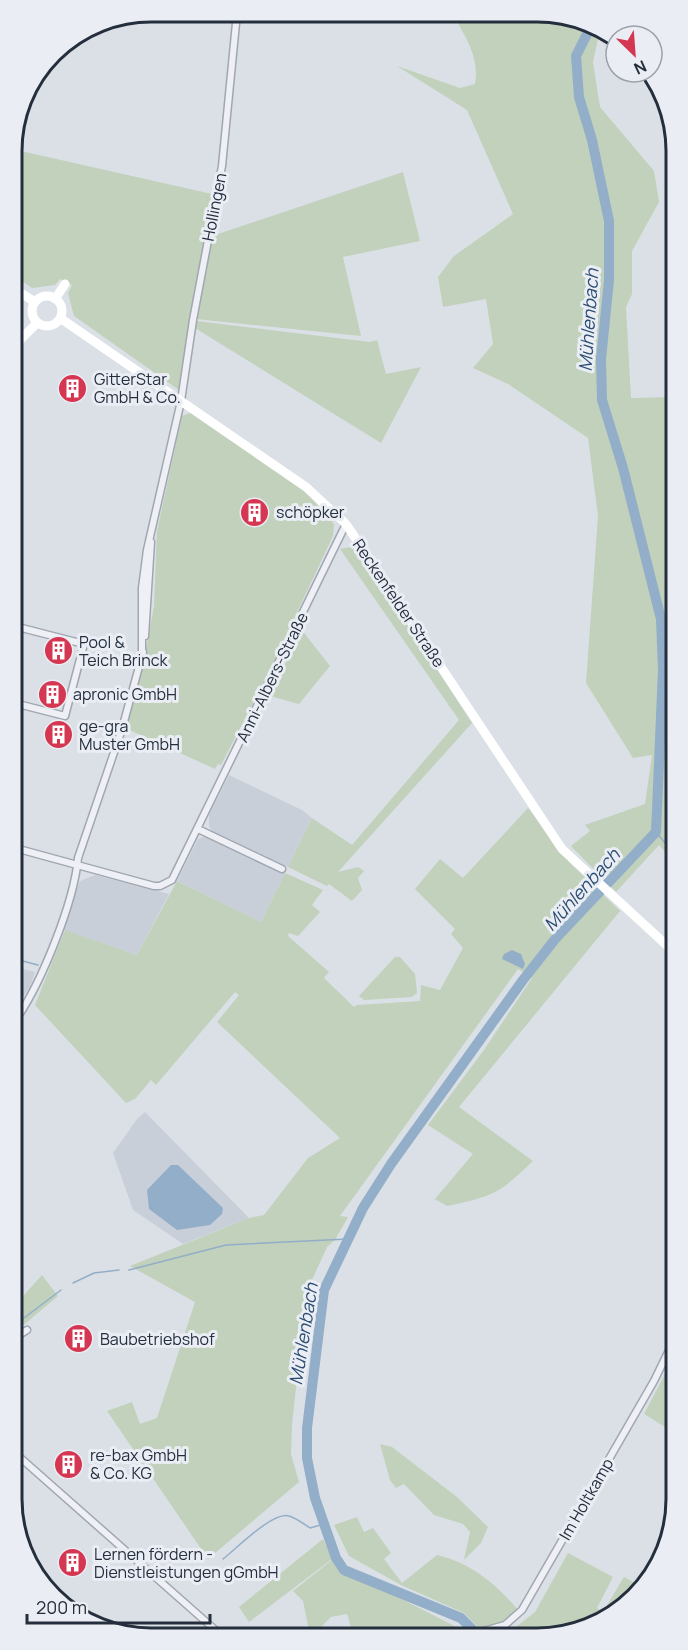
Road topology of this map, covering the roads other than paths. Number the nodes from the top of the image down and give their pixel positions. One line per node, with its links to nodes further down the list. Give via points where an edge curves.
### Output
1 (236, 22): 9 (street, Hollingen, via 222,166)
2 (65, 284): 4 (street)
3 (23, 294): 5 (street)
4 (55, 299): 5 (street, via 44,296); 6 (street, via 61,308)
5 (35, 302): 7 (street, via 32,310)
6 (60, 318): 7 (street, via 52,325); 9 (street, Reckenfelder Straße)
7 (37, 322): 8 (street)
8 (23, 337)
9 (181, 401): 10 (street, Reckenfelder Straße, via 306,487); 15 (street, Hollingen, via 142,588 142,654)
10 (346, 524): 13 (street, Anni-Albers-Straße); 17 (street, Reckenfelder Straße, via 562,849)
11 (23, 628): 12 (street, via 84,644 65,716)
12 (23, 705)
13 (198, 829): 15 (street, Anni-Albers-Straße, via 177,873 160,886); 16 (street)
14 (22, 850): 15 (street)
15 (78, 866): 18 (street, via 41,977)
16 (282, 869)
17 (665, 944)
18 (22, 1009)
19 (27, 1330): 20 (street)
20 (22, 1333)
21 (665, 1358): 24 (street, Im Holtkamp, via 522,1610)
22 (22, 1459): 23 (street)
23 (213, 1628)
24 (498, 1628)

